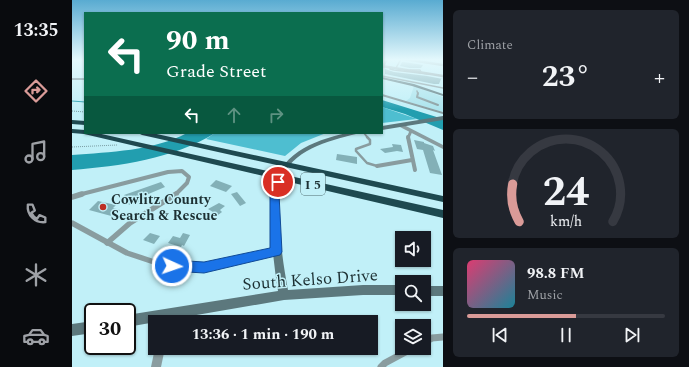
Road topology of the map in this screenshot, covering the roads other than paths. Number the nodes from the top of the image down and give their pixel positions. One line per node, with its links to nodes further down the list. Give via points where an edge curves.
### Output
1 (383, 77): 5 (lane)
2 (383, 77): 8 (main road)
3 (72, 79): 4 (main road)
4 (84, 79)
5 (443, 88)
6 (417, 91): 9 (lane, via 417,97)
7 (383, 95): 10 (lane)
8 (443, 95)
9 (438, 105)
10 (443, 113)
11 (443, 118): 14 (main road)
12 (72, 122): 13 (highway)
13 (84, 123)
14 (400, 125): 15 (main road); 17 (street)
15 (383, 128)
16 (72, 131): 18 (highway, I 5)
17 (411, 131): 23 (street); 24 (street, via 408,136)
18 (84, 133)
19 (90, 134): 30 (highway, I 5)
20 (147, 134): 29 (highway, I 5)
21 (349, 134): 33 (main road, via 322,140 302,150 283,170 276,186)
22 (365, 134): 25 (lane, via 370,144 359,147 356,152 367,163)
23 (443, 147)
24 (412, 160): 25 (street); 26 (street)
25 (377, 166)
26 (415, 170)
27 (72, 192): 28 (lane)
28 (74, 197): 32 (street, via 168,172 182,171 189,177 185,187 133,221)
29 (443, 199)
30 (443, 214)
31 (72, 223): 32 (street)
32 (107, 243): 33 (street, via 163,265 182,267 204,267)
33 (276, 252): 37 (main road)
34 (395, 290): 37 (main road, South Kelso Drive)
35 (431, 291): 36 (main road)
36 (443, 291)
37 (284, 295): 38 (main road, South Kelso Drive)
38 (183, 315)
39 (136, 320): 40 (main road, South Kelso Drive)
40 (148, 320)
41 (84, 328): 42 (main road)
42 (72, 330)
43 (443, 337): 44 (street)
44 (431, 338)
45 (159, 355): 47 (street)
46 (399, 355): 48 (street)
47 (156, 367)
48 (381, 367)

